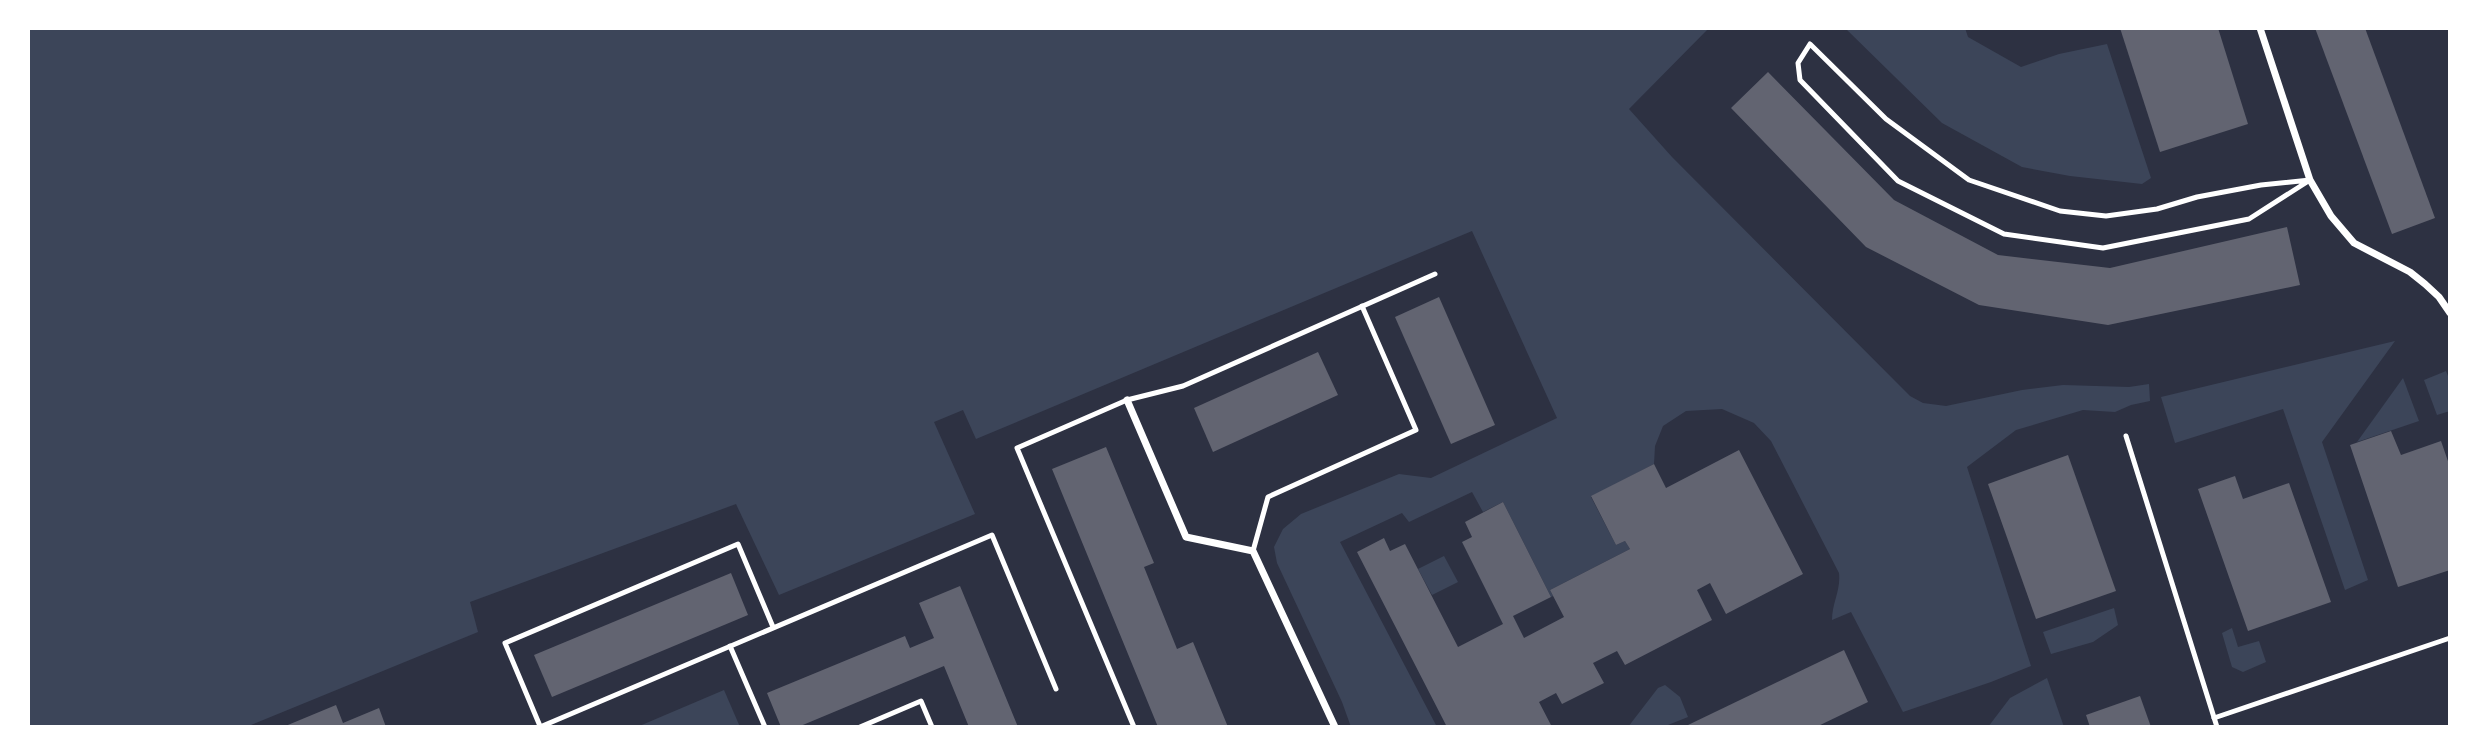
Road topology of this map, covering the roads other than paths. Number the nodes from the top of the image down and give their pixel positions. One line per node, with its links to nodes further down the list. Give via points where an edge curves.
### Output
1 (2260, 28): 2 (street)
2 (2310, 180): 2 (lane, via 2261,185 2106,216 2060,211 1969,180 1886,119 1810,44 1798,63 1800,80 1898,181 2004,234 2103,248 2249,219); 5 (street, via 2349,238 2410,272)
3 (1435, 274): 4 (lane)
4 (1362, 306): 6 (lane, via 1183,386); 8 (lane, via 1416,430 1268,497)
5 (2450, 313)
6 (1127, 400): 8 (street, via 1186,537); 18 (lane, via 1017,448)
7 (2126, 436): 13 (lane)
8 (1253, 551): 19 (street)
9 (773, 627): 11 (lane); 12 (lane, via 992,535); 14 (lane, via 738,544 505,643)
10 (2450, 638): 13 (lane)
11 (730, 646): 14 (lane); 15 (lane)
12 (1056, 689)
13 (2214, 718): 20 (lane)
14 (540, 726)
15 (765, 727)
16 (860, 727): 17 (lane, via 921,701)
17 (932, 727)
18 (1133, 727)
19 (1335, 727)
20 (2217, 727)

